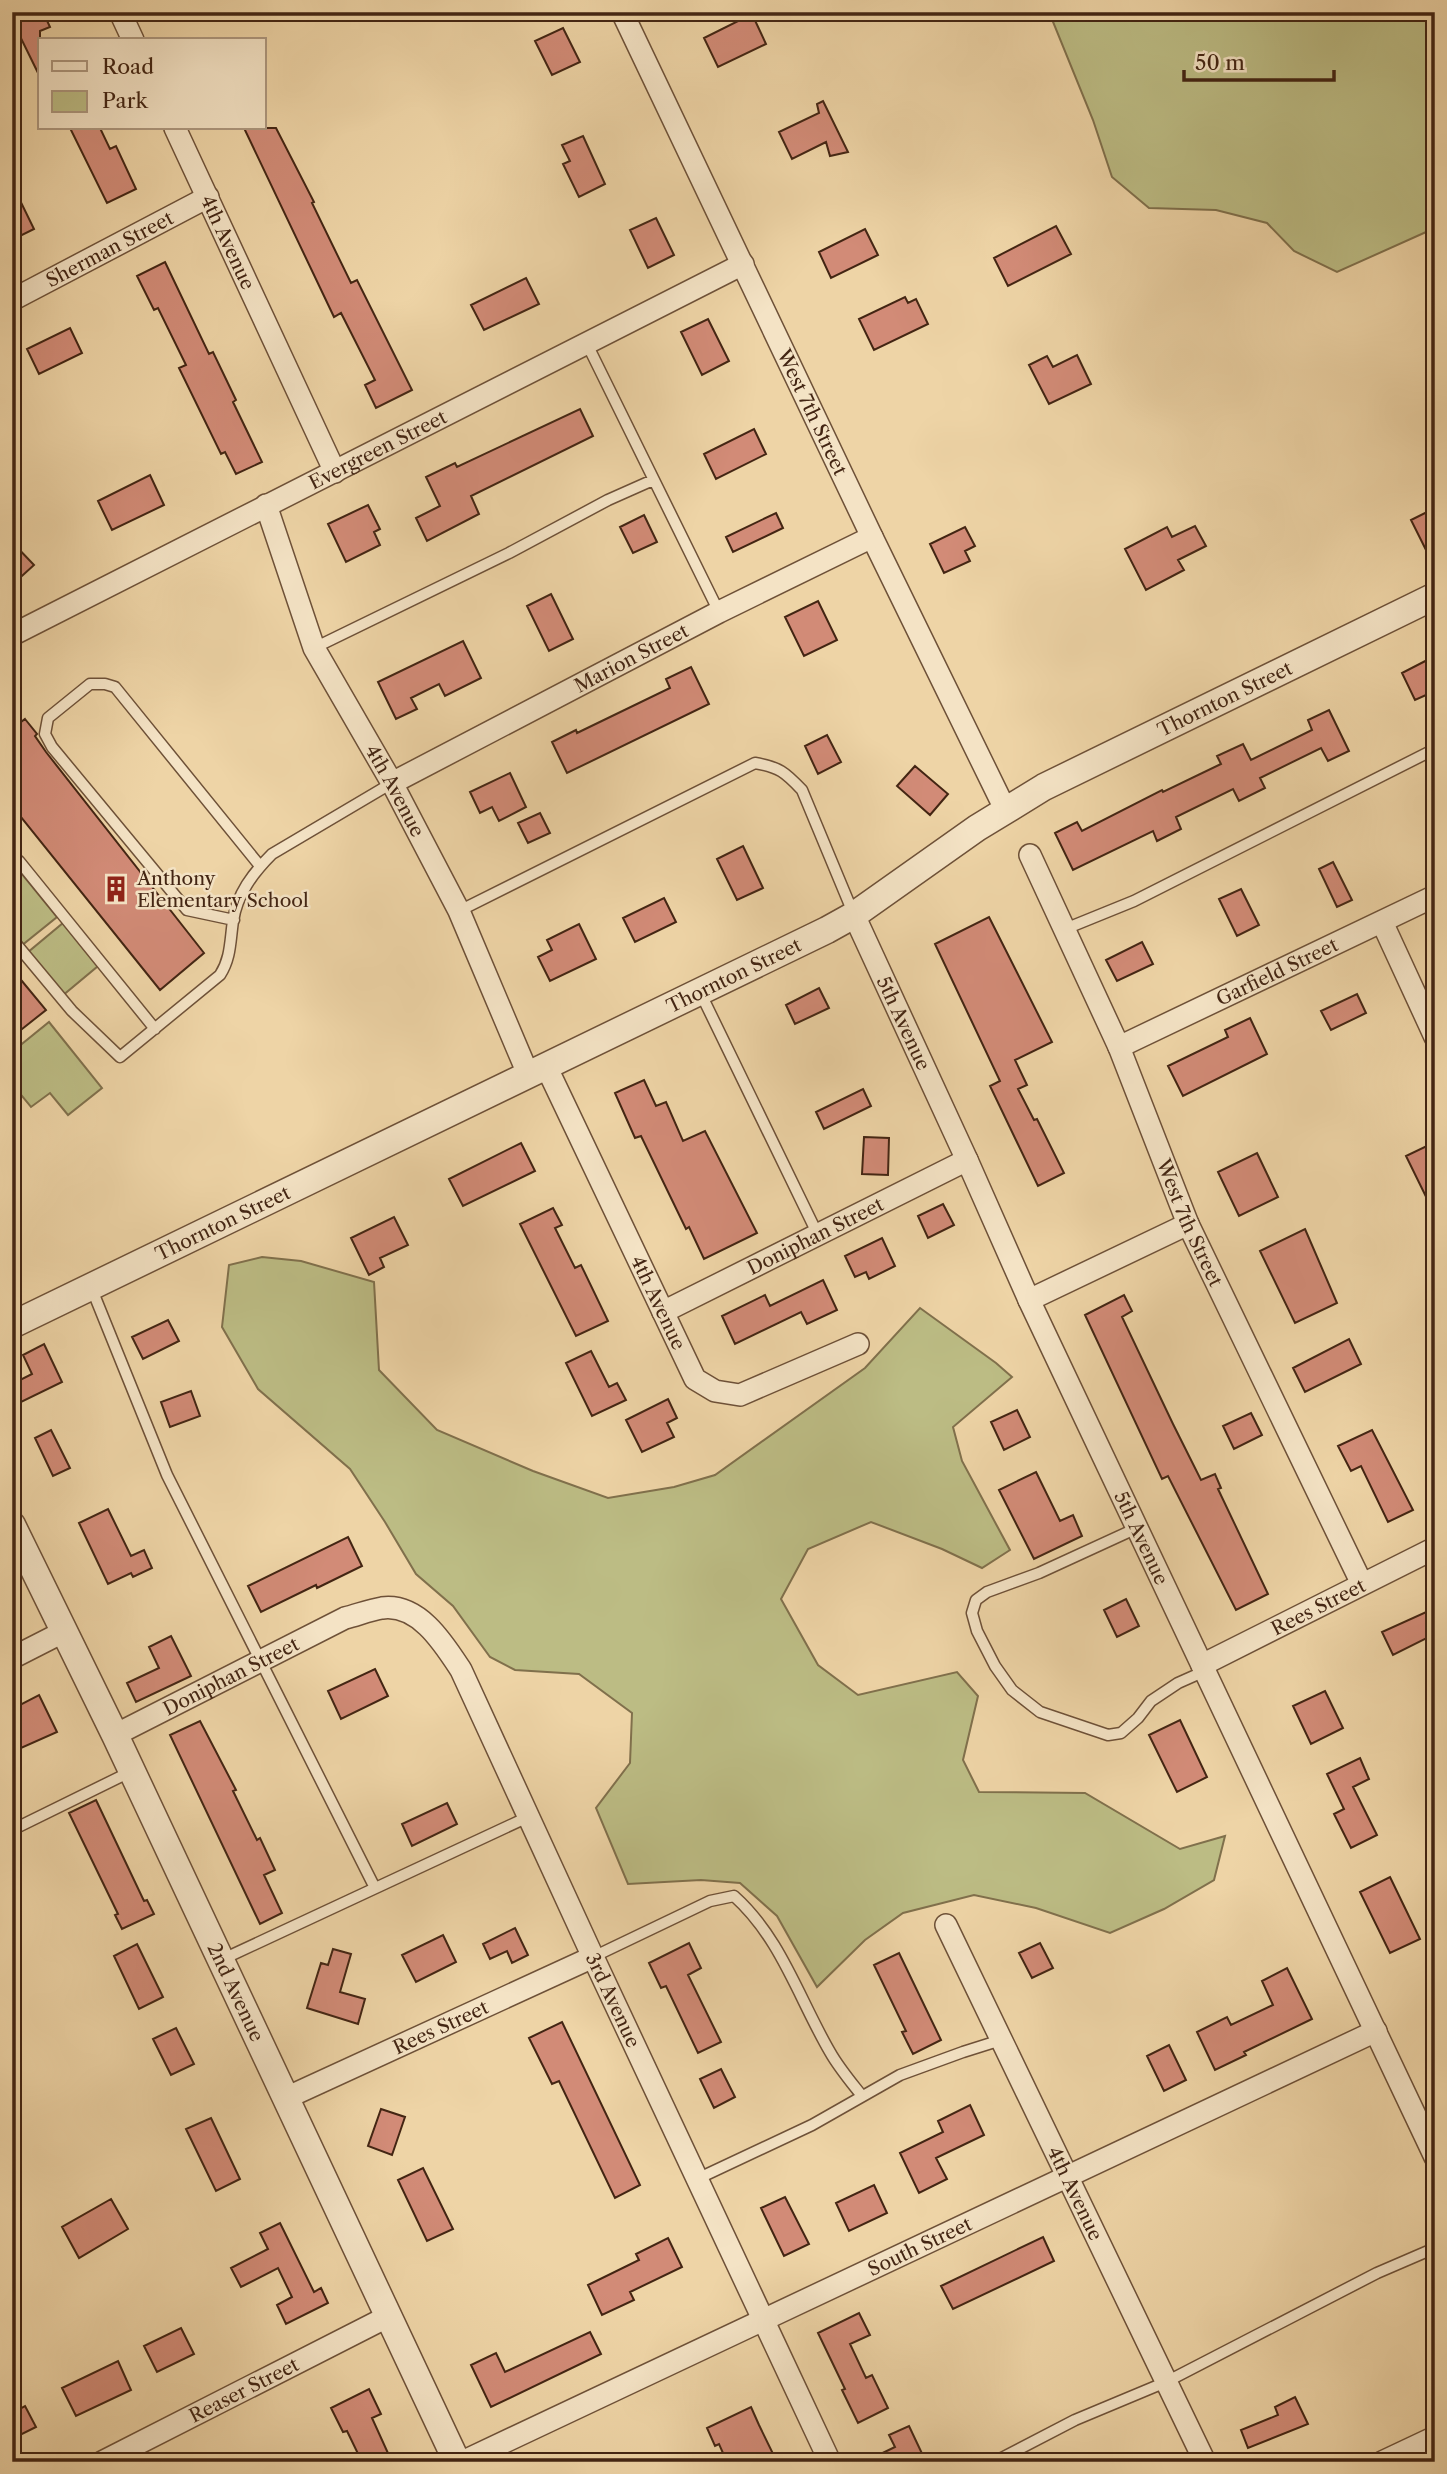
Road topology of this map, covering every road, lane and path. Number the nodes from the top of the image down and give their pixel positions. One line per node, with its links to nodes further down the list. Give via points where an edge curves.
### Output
1 (120, 12): 3 (street)
2 (622, 12): 6 (street, West 7th Street)
3 (132, 38)
4 (176, 130): 5 (street, 4th Avenue)
5 (208, 197): 7 (street, Sherman Street); 9 (street, 4th Avenue)
6 (743, 264): 8 (street, Evergreen Street); 12 (street, West 7th Street)
7 (12, 300)
8 (587, 344): 9 (street, Evergreen Street); 10 (lane)
9 (335, 472): 11 (street, Evergreen Street)
10 (653, 480): 14 (lane); 16 (lane)
11 (266, 505): 15 (street, Evergreen Street); 16 (street, 4th Avenue)
12 (872, 537): 14 (street, Marion Street); 19 (street, West 7th Street)
13 (1435, 596): 19 (street, Thornton Street)
14 (719, 612): 18 (street, Marion Street)
15 (12, 635)
16 (314, 648): 18 (street, 4th Avenue)
17 (1435, 749): 28 (lane, via 1134,901)
18 (392, 783): 22 (lane, via 272,854); 24 (street, 4th Avenue)
19 (1005, 809): 25 (street, Thornton Street)
20 (1030, 855): 28 (street, West 7th Street)
21 (12, 859): 31 (lane, via 19,861)
22 (260, 866): 26 (lane, via 242,892); 26 (lane, via 115,688 90,684 48,718 45,734 52,747 187,910)
23 (1435, 895): 27 (street, Garfield Street)
24 (459, 911): 25 (lane, via 755,763 776,767 802,790); 34 (street, 4th Avenue)
25 (854, 915): 30 (street, Thornton Street); 35 (street, 5th Avenue)
26 (234, 920): 31 (lane, via 227,964 220,975)
27 (1382, 922): 32 (street); 33 (street, Garfield Street)
28 (1065, 929): 33 (street, West 7th Street)
29 (12, 939): 31 (lane, via 72,1011 120,1057)
30 (700, 991): 34 (street, Thornton Street); 37 (lane)
31 (155, 1029)
32 (1435, 1037)
33 (1119, 1046): 36 (street, West 7th Street)
34 (537, 1070): 38 (street, Thornton Street); 40 (street, 4th Avenue)
35 (967, 1160): 37 (street, Doniphan Street); 39 (street, 5th Avenue)
36 (1188, 1224): 39 (street); 46 (street, West 7th Street)
37 (818, 1235): 40 (street, Doniphan Street)
38 (91, 1286): 41 (street, Thornton Street); 50 (lane, via 167,1475)
39 (1029, 1300): 44 (street, 5th Avenue)
40 (663, 1312): 42 (street, 4th Avenue, via 695,1379 727,1393 740,1395 762,1387)
41 (12, 1325)
42 (858, 1344)
43 (12, 1525): 48 (street, 2nd Avenue)
44 (1137, 1528): 51 (street, 5th Avenue); 51 (lane, via 987,1592 976,1600 972,1613 977,1631 1012,1690 1040,1712 1108,1735 1121,1734 1151,1701)
45 (1435, 1548): 46 (street, Rees Street)
46 (1362, 1584): 51 (street, Rees Street)
47 (345, 1618): 50 (street, Doniphan Street); 54 (street, 3rd Avenue, via 386,1608 416,1615 461,1670)
48 (65, 1631): 49 (street); 52 (street, 2nd Avenue)
49 (12, 1658)
50 (260, 1661): 52 (street, Doniphan Street); 56 (lane)
51 (1204, 1668): 60 (street, 5th Avenue)
52 (115, 1735): 53 (street, 2nd Avenue)
53 (132, 1771): 55 (lane); 59 (street, 2nd Avenue)
54 (528, 1817): 56 (lane); 58 (street, 3rd Avenue)
55 (12, 1830)
56 (375, 1888): 59 (lane)
57 (946, 1925): 61 (street, 4th Avenue)
58 (593, 1957): 62 (lane, via 710,1900 734,1896 775,1944 831,2053); 63 (street, Rees Street); 66 (street, 3rd Avenue)
59 (221, 1960): 63 (street, 2nd Avenue)
60 (1376, 2031): 64 (street, 5th Avenue); 65 (street, South Street)
61 (1001, 2040): 62 (lane, via 900,2075); 65 (street, 4th Avenue)
62 (862, 2096): 66 (lane)
63 (286, 2098): 68 (street, 2nd Avenue)
64 (1435, 2157)
65 (1066, 2176): 69 (street, South Street); 70 (street, 4th Avenue)
66 (697, 2179): 69 (street, 3rd Avenue)
67 (1435, 2248): 70 (lane)
68 (387, 2317): 73 (street, Reaser Street); 74 (street, 2nd Avenue)
69 (763, 2322): 74 (street, South Street); 75 (street, 3rd Avenue)
70 (1166, 2382): 76 (lane, via 1075,2420); 77 (street, 4th Avenue)
71 (1435, 2437): 72 (street)
72 (1387, 2461)
73 (102, 2462)
74 (460, 2462)
75 (830, 2462)
76 (994, 2462)
77 (1205, 2462)

